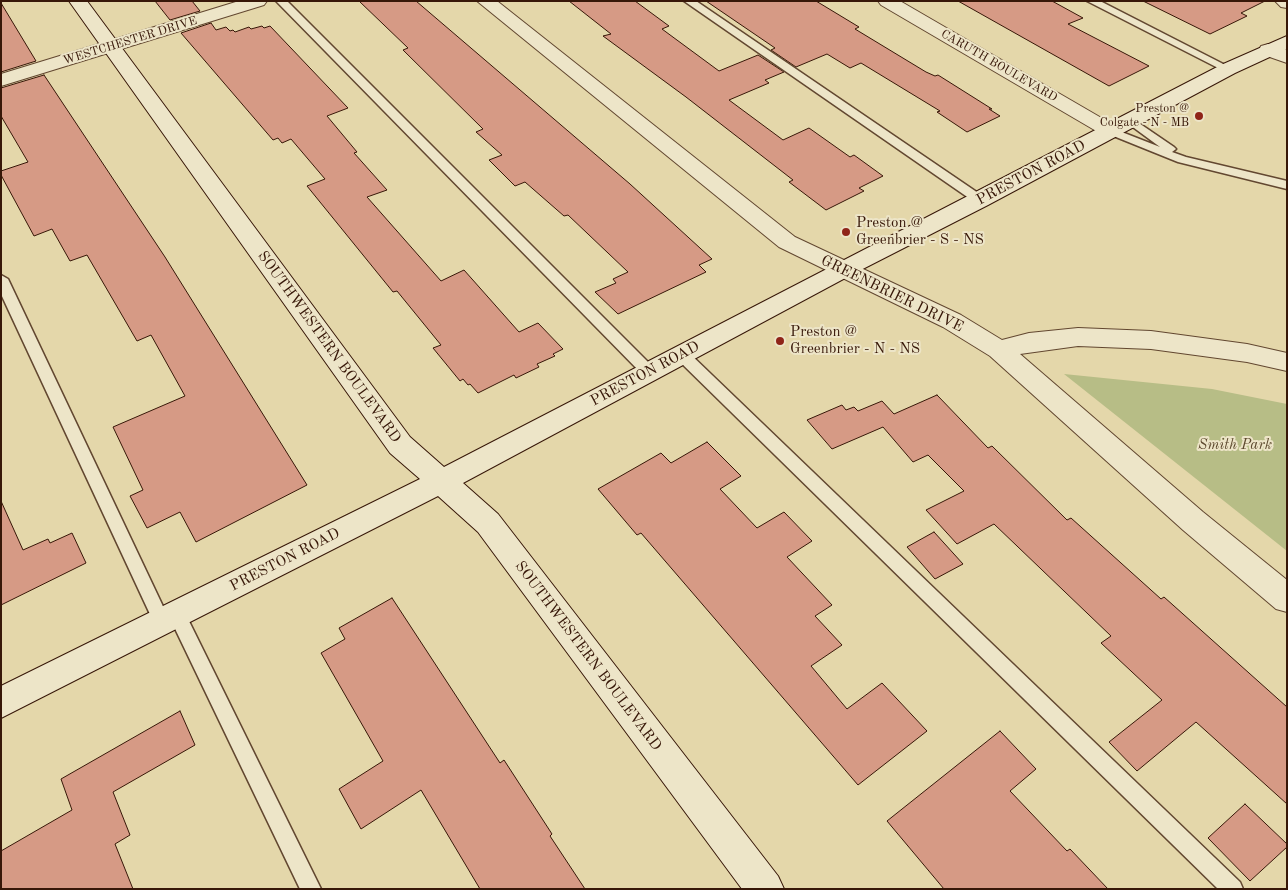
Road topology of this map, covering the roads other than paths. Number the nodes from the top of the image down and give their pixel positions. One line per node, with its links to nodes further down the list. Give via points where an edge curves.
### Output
1 (78, 1): 9 (street, SOUTHWESTERN BOULEVARD)
2 (258, 1): 9 (street, WESTCHESTER DRIVE)
3 (281, 1): 23 (lane)
4 (486, 1): 18 (street, GREENBRIER DRIVE, via 787,242)
5 (689, 1): 17 (lane)
6 (887, 1): 14 (street, CARUTH BOULEVARD)
7 (1092, 1): 12 (lane)
8 (1287, 42): 10 (street, PRESTON ROAD)
9 (110, 46): 13 (street, WESTCHESTER DRIVE); 24 (street, SOUTHWESTERN BOULEVARD, via 400,445)
10 (1268, 50): 11 (street); 12 (street, PRESTON ROAD)
11 (1287, 57)
12 (1228, 69): 14 (street, PRESTON ROAD)
13 (1, 80)
14 (1120, 126): 15 (lane); 15 (lane); 17 (street, PRESTON ROAD)
15 (1182, 160): 16 (lane)
16 (1287, 185)
17 (980, 200): 18 (street, PRESTON ROAD)
18 (841, 270): 20 (street, GREENBRIER DRIVE, via 952,321); 21 (street, PRESTON ROAD)
19 (1, 279): 26 (lane)
20 (999, 350): 22 (street, via 1029,342 1078,337 1151,340); 25 (street, GREENBRIER DRIVE, via 1192,522)
21 (682, 355): 23 (street, PRESTON ROAD); 30 (lane)
22 (1287, 362)
23 (649, 372): 24 (street, PRESTON ROAD)
24 (440, 482): 26 (street, PRESTON ROAD); 29 (street, SOUTHWESTERN BOULEVARD, via 488,523)
25 (1287, 599)
26 (170, 618): 27 (street, PRESTON ROAD); 28 (lane)
27 (1, 703)
28 (311, 889)
29 (765, 889)
30 (1233, 889)

